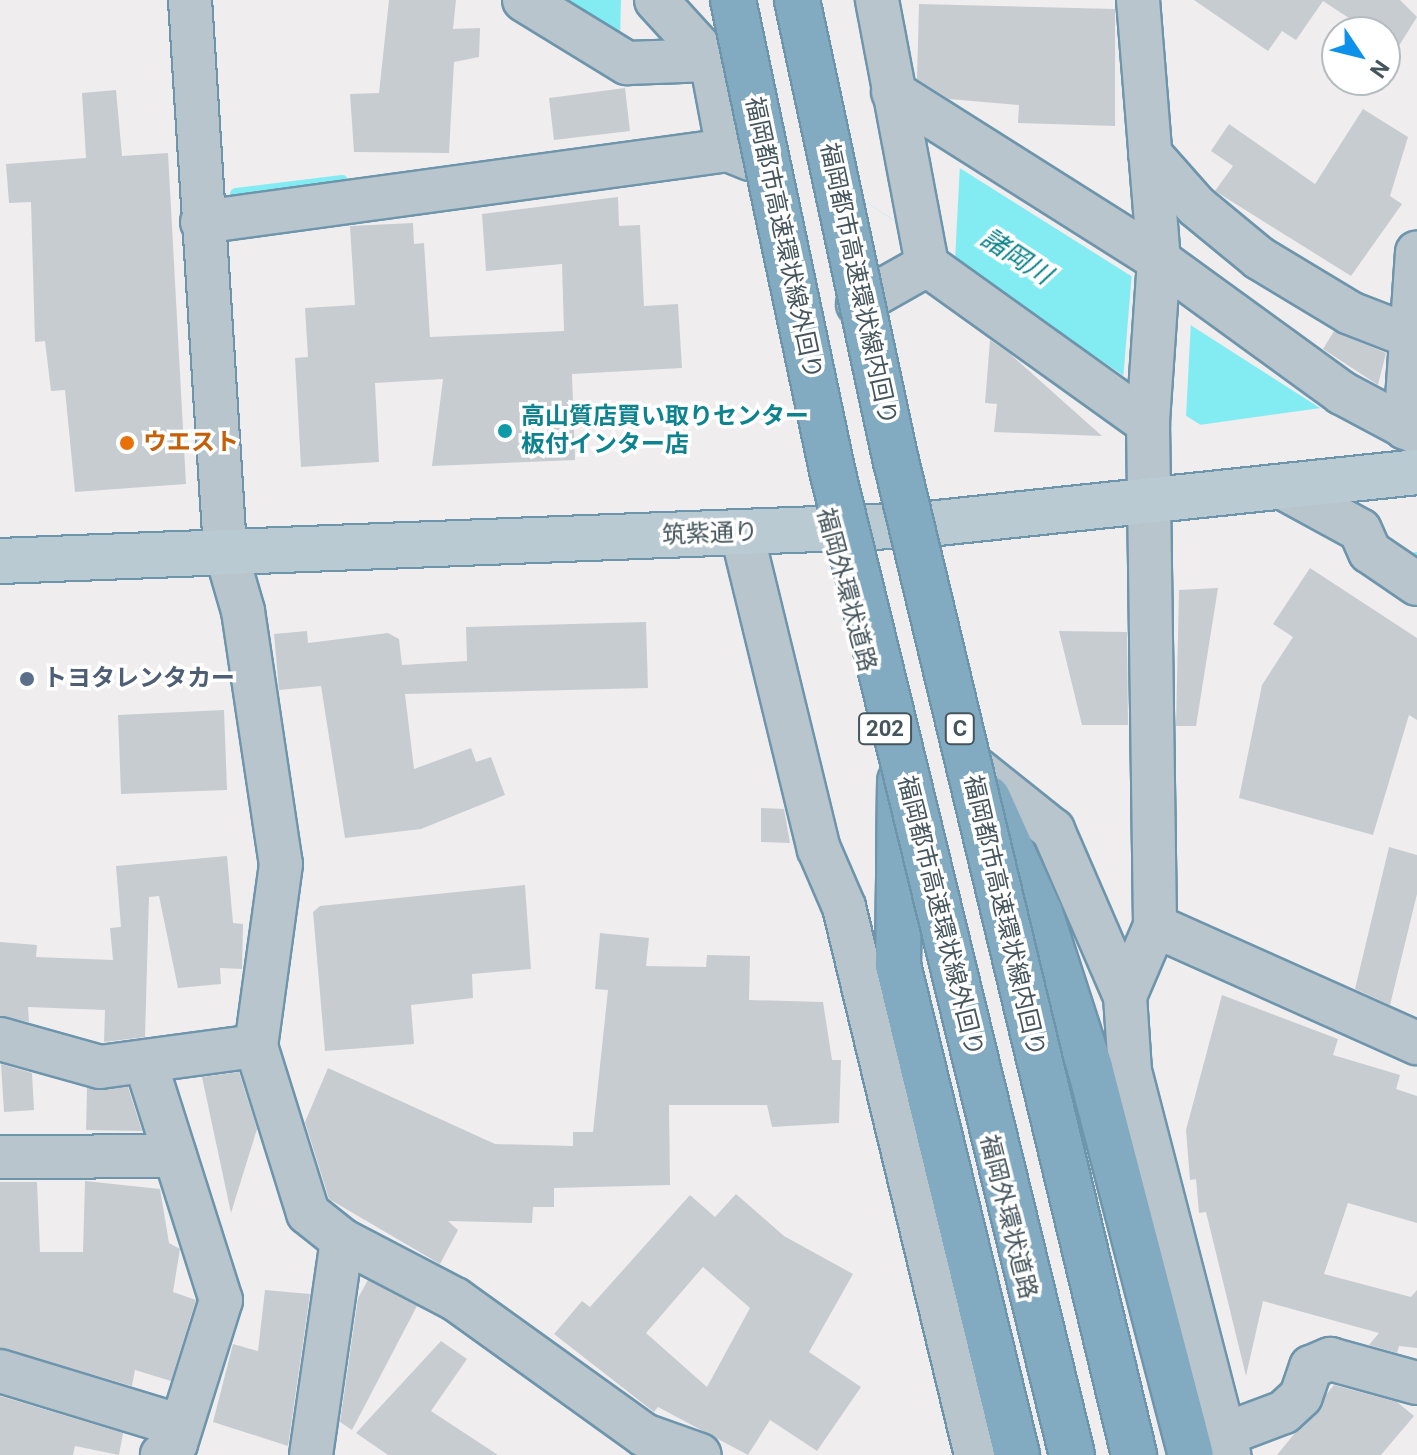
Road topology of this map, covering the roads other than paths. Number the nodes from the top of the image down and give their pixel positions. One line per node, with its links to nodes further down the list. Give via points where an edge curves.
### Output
1 (190, 0): 13 (street)
2 (524, 0): 9 (street, via 627,63)
3 (656, 0): 9 (street)
4 (714, 0): 11 (highway, 福岡外環状道路 / 202)
5 (733, 0): 49 (highway, 福岡都市高速環状線外回り, bridge, via 833,474)
6 (799, 0): 17 (highway); 50 (highway, 福岡都市高速環状線内回り / C, bridge, via 896,461)
7 (877, 0): 10 (street)
8 (1138, 0): 12 (street)
9 (711, 60): 11 (street)
10 (893, 92): 15 (street); 16 (street)
11 (739, 154): 13 (street); 25 (highway, 福岡外環状道路 / 202)
12 (1150, 154): 15 (street); 18 (street, via 1242,246 1350,313)
13 (202, 222): 27 (street)
14 (1417, 252): 18 (street)
15 (1159, 260): 19 (street); 20 (street, via 1342,393)
16 (927, 265): 17 (street); 19 (street)
17 (858, 304): 24 (highway)
18 (1412, 337): 20 (street)
19 (1149, 416): 23 (street)
20 (1411, 431)
21 (1417, 472): 22 (street, 筑紫通り)
22 (1286, 488): 23 (street, 筑紫通り); 29 (street, via 1360,530 1370,552)
23 (1152, 505): 24 (street, 筑紫通り); 32 (street)
24 (919, 525): 25 (street, 筑紫通り); 30 (highway)
25 (826, 528): 26 (street, 筑紫通り); 31 (highway, 福岡外環状道路 / 202)
26 (742, 534): 27 (street, 筑紫通り); 47 (street, via 819,849 844,907)
27 (225, 549): 28 (street, 筑紫通り); 36 (street, via 243,611 281,864)
28 (0, 561)
29 (1417, 584)
30 (974, 767): 33 (street, via 1053,830); 44 (highway, via 1040,913); 51 (highway)
31 (900, 781): 48 (highway, via 898,965); 49 (highway, 福岡外環状道路 / 202)
32 (1155, 926): 33 (street); 35 (street)
33 (1125, 996): 44 (street, via 1130,1071)
34 (0, 1039): 37 (street, via 100,1067)
35 (1417, 1043)
36 (256, 1046): 37 (street); 40 (street, via 308,1213)
37 (146, 1064): 38 (street)
38 (175, 1156): 39 (street); 43 (street, via 221,1300)
39 (0, 1157)
40 (342, 1240): 45 (street); 46 (street, via 455,1299 644,1435)
41 (0, 1371): 43 (street)
42 (1417, 1383): 44 (street, via 1330,1359 1311,1367 1301,1396 1284,1412)
43 (171, 1440)
44 (1214, 1448)
45 (311, 1455)
46 (700, 1455)
47 (976, 1455)
48 (1017, 1455)
49 (1069, 1455)
50 (1134, 1455)
51 (1147, 1455)

